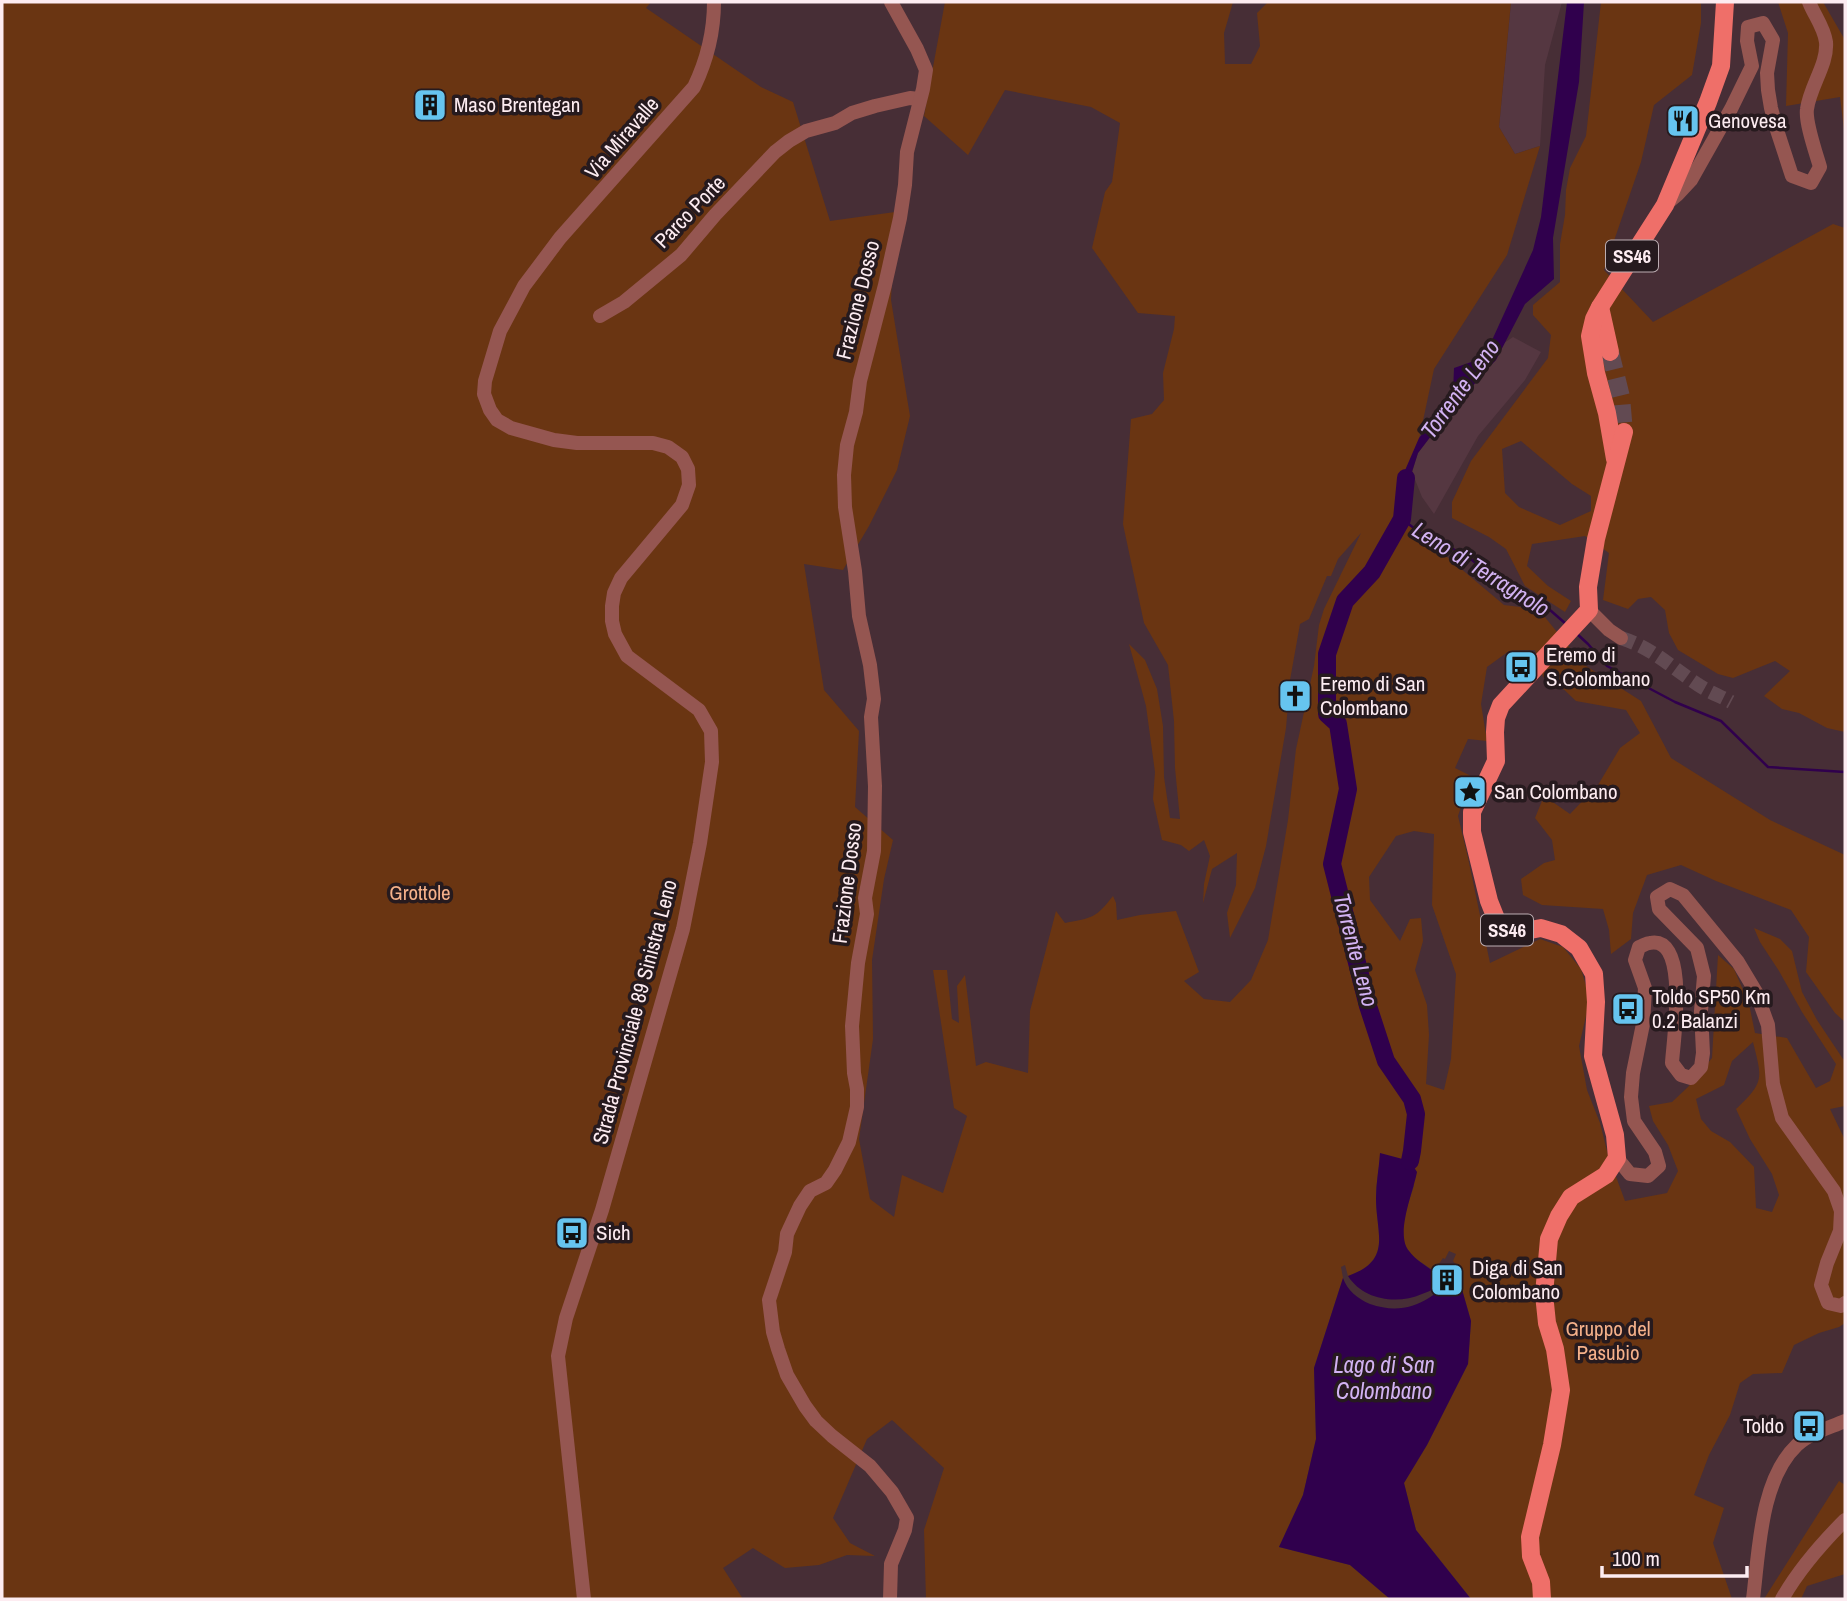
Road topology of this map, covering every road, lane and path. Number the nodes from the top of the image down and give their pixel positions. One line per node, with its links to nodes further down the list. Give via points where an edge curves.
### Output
1 (714, 2): 7 (street, Via Miravalle, via 709,49 694,87 560,238)
2 (891, 2): 5 (street, via 924,62)
3 (1725, 2): 6 (main road, SS46, via 1721,66)
4 (1809, 2): 6 (street, via 1826,40 1825,57 1806,112 1820,167 1811,183 1792,176 1776,127 1768,90 1773,40 1763,23 1748,27 1752,66 1731,109 1691,180)
5 (919, 102): 9 (street, Parco Porte, via 910,98 875,106 789,141 681,255); 20 (street, Frazione Dosso, via 907,152 900,218 863,365 844,475 859,617 874,699 874,851 852,1026 857,1107 849,1142 835,1170 800,1206 769,1300 778,1349 804,1406 875,1472 907,1518 891,1564)
6 (1665, 205): 8 (main road, SS46)
7 (524, 286): 19 (street, Strada Provinciale 89 Sinistra Leno, via 500,331 485,382 486,401 497,420 554,440 653,443 682,457 688,470 689,485 681,505 621,579 614,593 612,621 627,656 699,710 711,731 712,762 683,929 558,1356)
8 (1600, 307): 10 (main road); 12 (main road, SS46, via 1590,336)
9 (600, 316)
10 (1610, 352)
11 (1624, 432): 12 (main road)
12 (1616, 462): 13 (main road, SS46, via 1596,539)
13 (1586, 614): 14 (street); 15 (main road, SS46, via 1502,705 1496,718 1496,761 1472,812 1472,832 1499,926 1513,933 1541,929 1561,934 1579,948 1594,974 1593,1056)
14 (1620, 638)
15 (1617, 1158): 16 (street, via 1630,1174 1648,1176 1659,1166 1656,1152 1634,1121 1631,1097 1645,988 1635,960 1639,947 1659,944 1666,948 1674,967 1678,993 1672,1063 1681,1075 1691,1078 1701,1066 1704,976 1697,948 1658,909 1657,897 1670,889 1683,895 1738,962 1756,992 1768,1025 1773,1084 1782,1118 1834,1191 1841,1211 1840,1231 1821,1285 1828,1303); 21 (main road, via 1606,1175 1571,1198 1549,1239 1546,1323 1561,1390 1530,1537)
16 (1845, 1303)
17 (1845, 1421): 22 (street, via 1809,1436 1781,1466 1766,1498)
18 (1845, 1520): 23 (street, via 1813,1554)
19 (584, 1599)
20 (890, 1599)
21 (1542, 1599)
22 (1753, 1599)
23 (1782, 1599)

